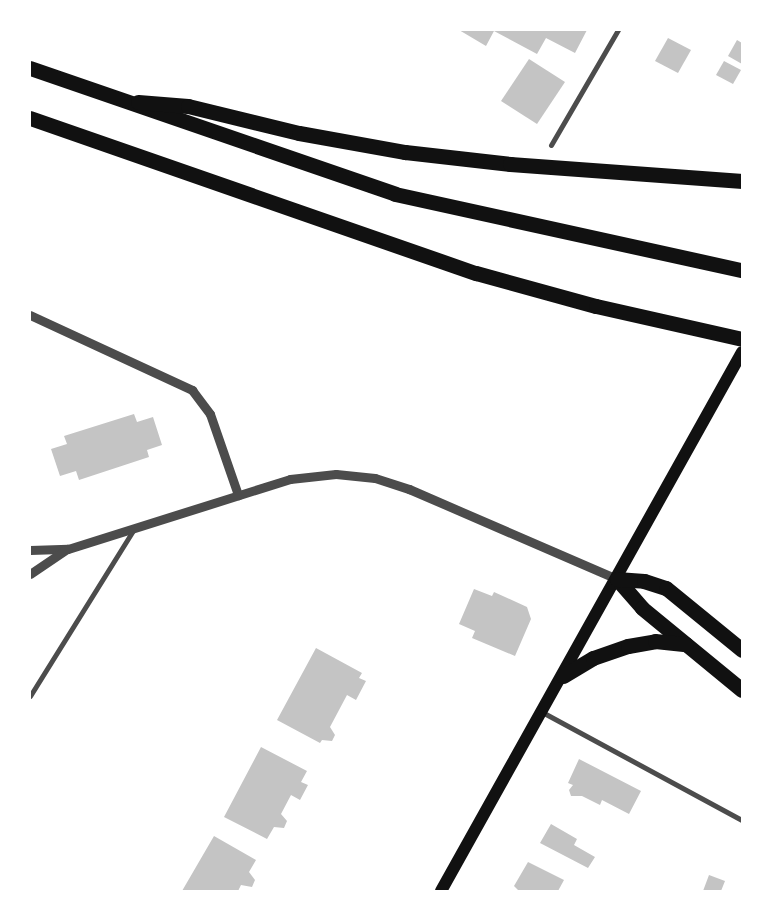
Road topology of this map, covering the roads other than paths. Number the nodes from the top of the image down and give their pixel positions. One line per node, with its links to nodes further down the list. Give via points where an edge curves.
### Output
1 (618, 30): 5 (street)
2 (30, 68): 3 (highway)
3 (123, 101): 6 (highway, via 188,106 317,137 414,154); 7 (highway, via 395,194)
4 (30, 118): 9 (highway, via 450,266 568,299)
5 (551, 145)
6 (742, 180)
7 (742, 270)
8 (30, 315): 11 (street, via 179,381 192,390 210,414)
9 (742, 339)
10 (742, 352): 16 (main road)
11 (238, 495): 12 (street); 16 (street, via 308,476 336,474 375,478 409,489)
12 (135, 528): 13 (street); 21 (street)
13 (68, 548): 14 (street); 15 (street)
14 (30, 550)
15 (30, 574)
16 (617, 578): 17 (highway, via 639,605); 18 (highway, via 666,588); 19 (main road)
17 (686, 644): 19 (highway, via 655,641 628,646 593,658); 20 (highway)
18 (742, 650)
19 (563, 676): 22 (main road)
20 (742, 690)
21 (30, 696)
22 (542, 712): 23 (street); 24 (main road)
23 (742, 820)
24 (442, 891)

